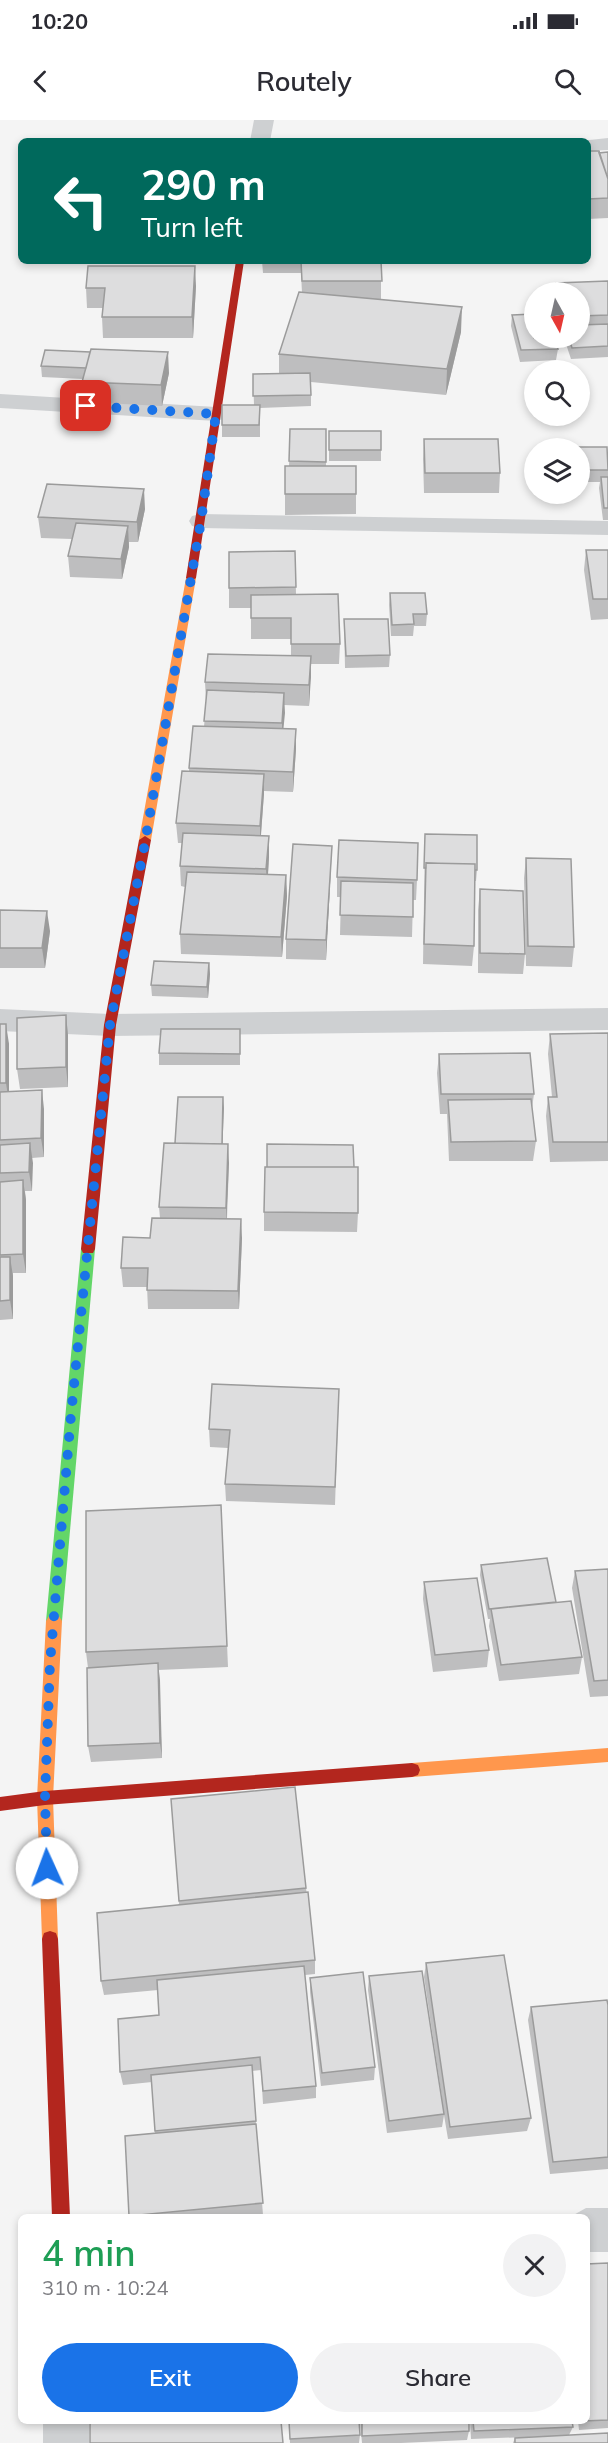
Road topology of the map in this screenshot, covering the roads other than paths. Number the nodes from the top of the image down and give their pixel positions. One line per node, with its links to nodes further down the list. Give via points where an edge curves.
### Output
1 (264, 120): 2 (street)
2 (261, 138)
3 (608, 144): 4 (street)
4 (591, 145)
5 (240, 264): 7 (street)
6 (0, 401): 7 (street)
7 (216, 414): 8 (street)
8 (201, 521): 9 (street); 12 (street)
9 (608, 528)
10 (608, 1019): 12 (street)
11 (0, 1020): 12 (street)
12 (110, 1025): 14 (street, via 54,1616)
13 (608, 1755): 14 (street)
14 (45, 1798): 15 (street); 16 (street)
15 (0, 1804)
16 (61, 2214)
17 (590, 2230): 18 (street)
18 (608, 2230)
19 (66, 2424): 20 (street)
20 (66, 2443)

